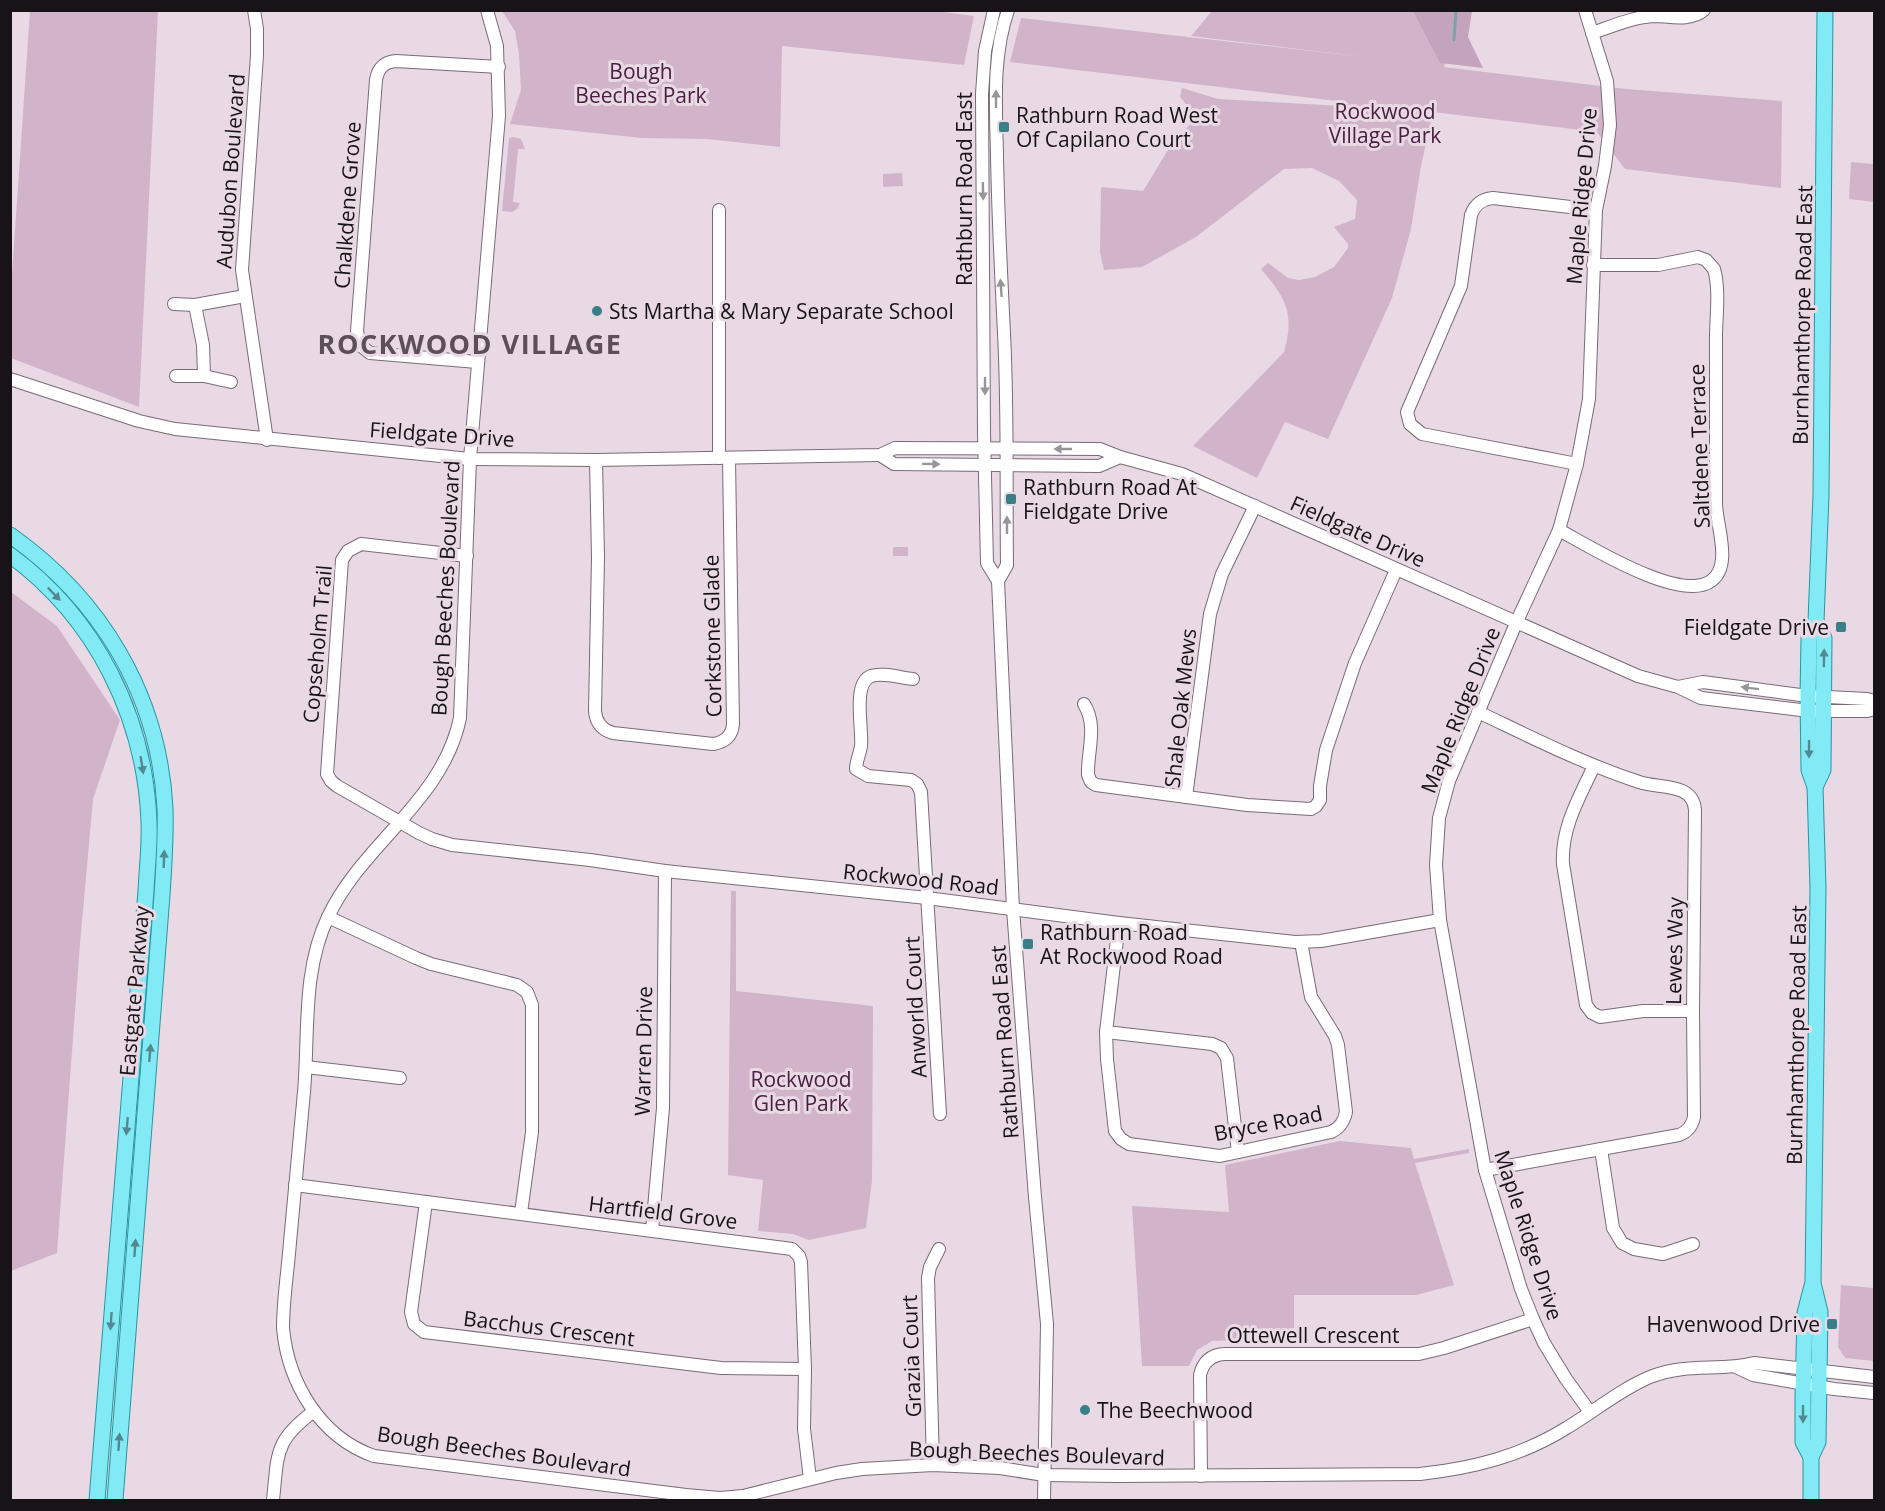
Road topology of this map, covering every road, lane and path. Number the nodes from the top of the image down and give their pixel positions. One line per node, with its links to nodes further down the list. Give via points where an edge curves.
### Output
1 (254, 10): 13 (street, Audubon Boulevard, via 257,55 241,253)
2 (487, 10): 9 (street, Bough Beeches Boulevard)
3 (994, 10): 22 (street, Rathburn Road East, one-way to 22, via 985,51 982,94)
4 (1008, 10): 23 (street, Rathburn Road East, one-way to 4, via 996,84)
5 (1585, 10): 8 (street, Maple Ridge Drive)
6 (1704, 10): 8 (street, via 1693,17 1645,17)
7 (1825, 10): 43 (main road, Burnhamthorpe Road East, via 1821,495 1816,621 1824,638)
8 (1592, 33): 11 (street, Maple Ridge Drive, via 1607,81 1610,125)
9 (499, 67): 16 (street, Bough Beeches Boulevard, via 499,132); 16 (street, Chalkdene Grove, via 394,61 378,71 357,331 360,345 370,353)
10 (719, 210): 26 (street)
11 (1596, 210): 12 (street, Maple Ridge Drive); 29 (street, via 1493,198 1477,205 1471,215 1461,286 1407,412 1410,424 1422,434)
12 (1593, 265): 29 (street, Maple Ridge Drive, via 1589,399); 33 (street, Saltdene Terrace, via 1658,265 1698,257 1714,270 1720,570 1712,581 1699,586 1678,584 1642,574)
13 (245, 296): 15 (street); 21 (street, Audubon Boulevard)
14 (174, 304): 15 (street)
15 (195, 305): 18 (street)
16 (477, 362): 27 (street, Bough Beeches Boulevard)
17 (176, 376): 18 (street)
18 (204, 376): 20 (street)
19 (10, 379): 21 (street, Fieldgate Drive, via 140,421)
20 (231, 382)
21 (267, 440): 27 (street, Fieldgate Drive)
22 (985, 448): 23 (street, Fieldgate Drive); 24 (street, Fieldgate Drive, via 895,448); 30 (street, Rathburn Road East)
23 (1006, 449): 25 (street, Fieldgate Drive, one-way to 23, via 1100,449); 31 (street, Rathburn Road East)
24 (880, 455): 26 (street, Fieldgate Drive); 30 (street, Fieldgate Drive, one-way to 30, via 894,464)
25 (1120, 457): 31 (street, Fieldgate Drive, via 1099,466); 32 (street, Fieldgate Drive, via 1182,474)
26 (724, 458): 28 (street, Fieldgate Drive); 28 (street, Corkstone Glade, via 733,724 728,737 713,744 613,733 597,721)
27 (470, 459): 28 (street, Fieldgate Drive); 36 (street, Bough Beeches Boulevard)
28 (596, 460)
29 (1577, 464): 33 (street, Maple Ridge Drive)
30 (985, 465): 31 (street, Fieldgate Drive); 38 (street, Rathburn Road East, via 987,563)
31 (1006, 465): 38 (street, Rathburn Road East, one-way to 31, via 1007,566)
32 (1255, 506): 37 (street, Fieldgate Drive); 47 (street, Shale Oak Mews, via 1222,574 1210,614)
33 (1559, 530): 39 (street, Maple Ridge Drive)
34 (10, 535): 83 (main road, Eastgate Parkway, one-way to 34, via 162,895 165,807 147,709 118,650 78,594 35,552)
35 (10, 555): 82 (main road, Eastgate Parkway, one-way to 82, via 84,627 111,673 139,745 149,823)
36 (467, 556): 48 (street, Bough Beeches Boulevard, via 458,729 442,768); 48 (street, Copseholm Trail, via 361,544 350,549 342,560 327,774 337,786)
37 (1396, 570): 39 (street, Fieldgate Drive); 47 (street, Shale Oak Mews, via 1354,663 1331,732 1318,804 1301,810)
38 (998, 581): 51 (street, Rathburn Road East)
39 (1517, 621): 43 (street, Fieldgate Drive, via 1638,676 1701,698); 45 (street, Maple Ridge Drive)
40 (913, 679): 50 (street, Anworld Court, via 876,675 863,683 861,747 856,769 868,776 911,780 920,788)
41 (1875, 702): 43 (street, Fieldgate Drive, via 1867,699)
42 (1084, 704): 47 (street, via 1091,723 1087,773 1091,782)
43 (1816, 704): 44 (street, Fieldgate Drive); 72 (main road, Burnhamthorpe Road East, via 1809,770 1815,787 1818,888 1813,1283 1820,1312)
44 (1875, 709)
45 (1478, 712): 46 (street, Lewes Way); 53 (street, Maple Ridge Drive, via 1449,781 1439,819 1436,865)
46 (1594, 766): 56 (street, Lewes Way, via 1640,783 1685,791 1693,800); 56 (street, via 1569,821 1563,850 1587,1005 1596,1015 1605,1017 1643,1011)
47 (1186, 797)
48 (400, 822): 49 (street, Rockwood Road, via 452,845); 52 (street, Bough Beeches Boulevard, via 347,882)
49 (665, 871): 50 (street, Rockwood Road); 67 (street, Warren Drive, via 663,1118)
50 (927, 898): 51 (street, Rockwood Road); 60 (street, Anworld Court)
51 (1013, 909): 54 (street, Rockwood Road); 78 (street, Rathburn Road East, via 1047,1324)
52 (328, 917): 58 (street, Bough Beeches Boulevard, via 312,967); 66 (street, via 431,964 517,985 528,994 532,1003 532,1132)
53 (1440, 920): 55 (street, Rockwood Road); 63 (street, Maple Ridge Drive)
54 (1119, 923): 55 (street, Rockwood Road); 57 (street, Bryce Road)
55 (1301, 942): 62 (street, Bryce Road, via 1311,997 1338,1045 1345,1117 1330,1132)
56 (1693, 1011): 61 (street, Lewes Way, via 1694,1117 1689,1129 1679,1135)
57 (1106, 1032): 62 (street, via 1221,1048 1227,1058); 62 (street, Bryce Road, via 1115,1129 1121,1139 1215,1155)
58 (306, 1067): 59 (street); 64 (street, Bough Beeches Boulevard)
59 (400, 1078)
60 (940, 1114)
61 (1601, 1149): 63 (street, Lewes Way); 68 (street, via 1613,1228 1622,1243 1663,1254)
62 (1238, 1152)
63 (1485, 1170): 70 (street, Maple Ridge Drive)
64 (295, 1185): 65 (street, Hartfield Grove); 75 (street, Bough Beeches Boulevard, via 283,1328 292,1369)
65 (426, 1202): 66 (street, Hartfield Grove); 71 (street, Bacchus Crescent, via 411,1312 414,1324 424,1332 721,1368)
66 (521, 1213): 67 (street, Hartfield Grove)
67 (652, 1230): 71 (street, Hartfield Grove, via 795,1251 801,1262)
68 (1693, 1244)
69 (939, 1249): 77 (street, Grazia Court, via 928,1278)
70 (1533, 1318): 76 (street, Maple Ridge Drive, via 1560,1370); 79 (street, Ottewell Crescent, via 1419,1354 1214,1356 1200,1375)
71 (805, 1369): 80 (street, Hartfield Grove, via 804,1429)
72 (1812, 1377): 73 (street); 74 (street, via 1834,1389); 76 (street, Bough Beeches Boulevard, via 1754,1363 1666,1371); 86 (main road, Burnhamthorpe Road East, via 1818,1442 1811,1457)
73 (1875, 1377)
74 (1875, 1393)
75 (313, 1412): 81 (street, Bough Beeches Boulevard, via 350,1445 375,1455 711,1497); 84 (street, via 288,1433 279,1450)
76 (1590, 1412): 79 (street, Bough Beeches Boulevard, via 1528,1449 1456,1470 1420,1474)
77 (933, 1466): 78 (street, Bough Beeches Boulevard, via 1000,1468); 80 (street, Bough Beeches Boulevard, via 862,1469)
78 (1044, 1475): 79 (street, Bough Beeches Boulevard); 85 (street, Rathburn Road East)
79 (1201, 1476)
80 (810, 1479): 81 (street, Bough Beeches Boulevard)
81 (758, 1497)
82 (97, 1500)
83 (115, 1500)
84 (273, 1500)
85 (1044, 1500)
86 (1811, 1500)

